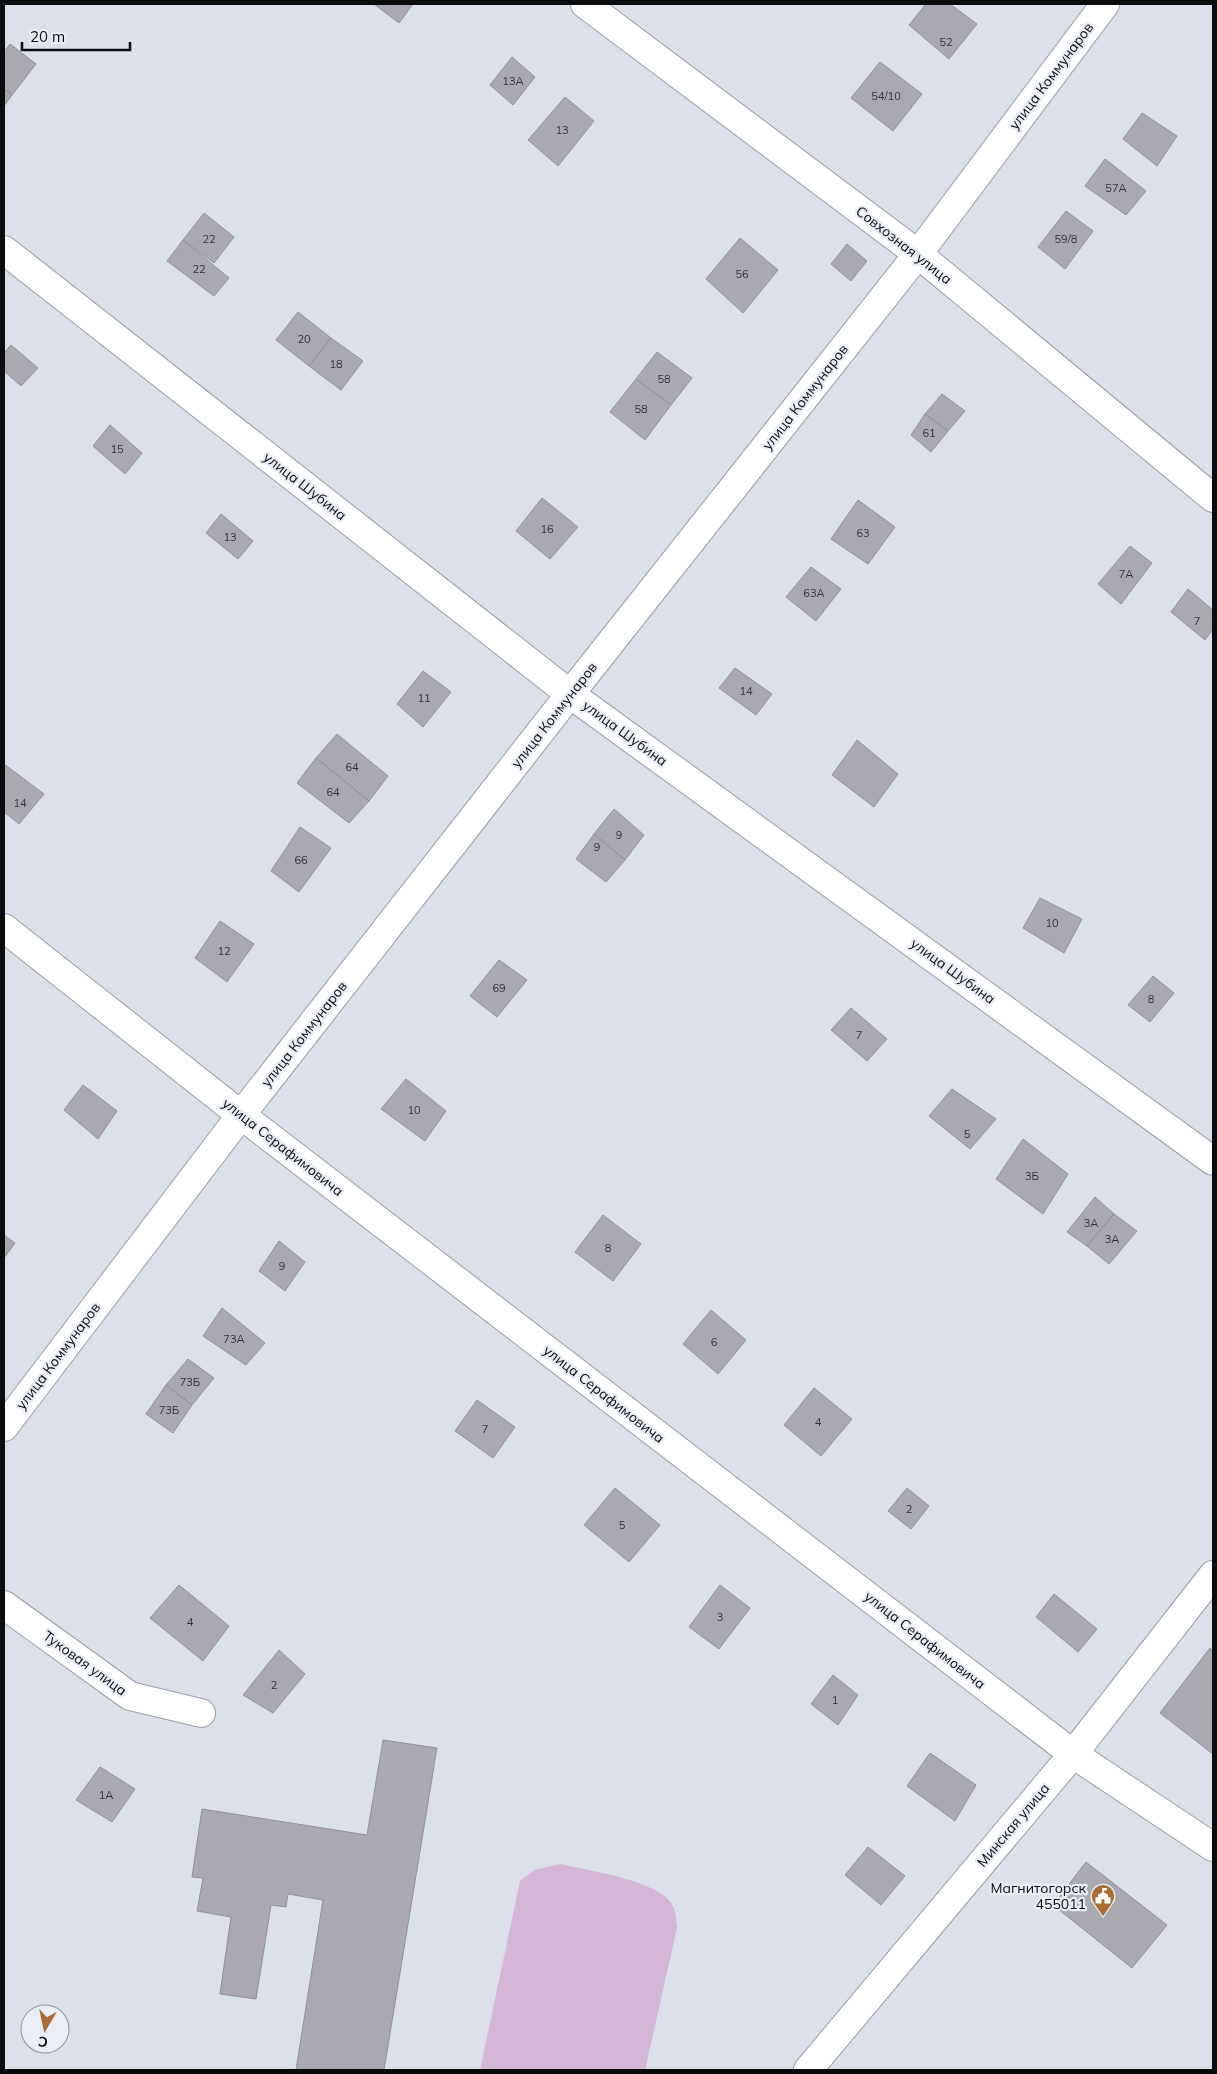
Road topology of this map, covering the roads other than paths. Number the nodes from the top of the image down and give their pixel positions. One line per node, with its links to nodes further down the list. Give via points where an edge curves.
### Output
1 (584, 4): 4 (street, Совхозная улица)
2 (1105, 4): 4 (street, улица Коммунаров)
3 (4, 250): 6 (street, улица Шубина)
4 (918, 254): 5 (street, Совхозная улица); 6 (street, улица Коммунаров)
5 (1213, 498)
6 (570, 694): 8 (street, улица Коммунаров); 9 (street, улица Шубина)
7 (4, 928): 8 (street, улица Серафимовича)
8 (241, 1115): 10 (street, улица Коммунаров); 14 (street, улица Серафимовича)
9 (1213, 1161)
10 (4, 1427)
11 (1213, 1575): 14 (street, Минская улица)
12 (4, 1605): 13 (street, Туковая улица, via 130,1696)
13 (201, 1713)
14 (1073, 1754): 15 (street, улица Серафимовича); 16 (street, Минская улица)
15 (1213, 1847)
16 (808, 2070)

